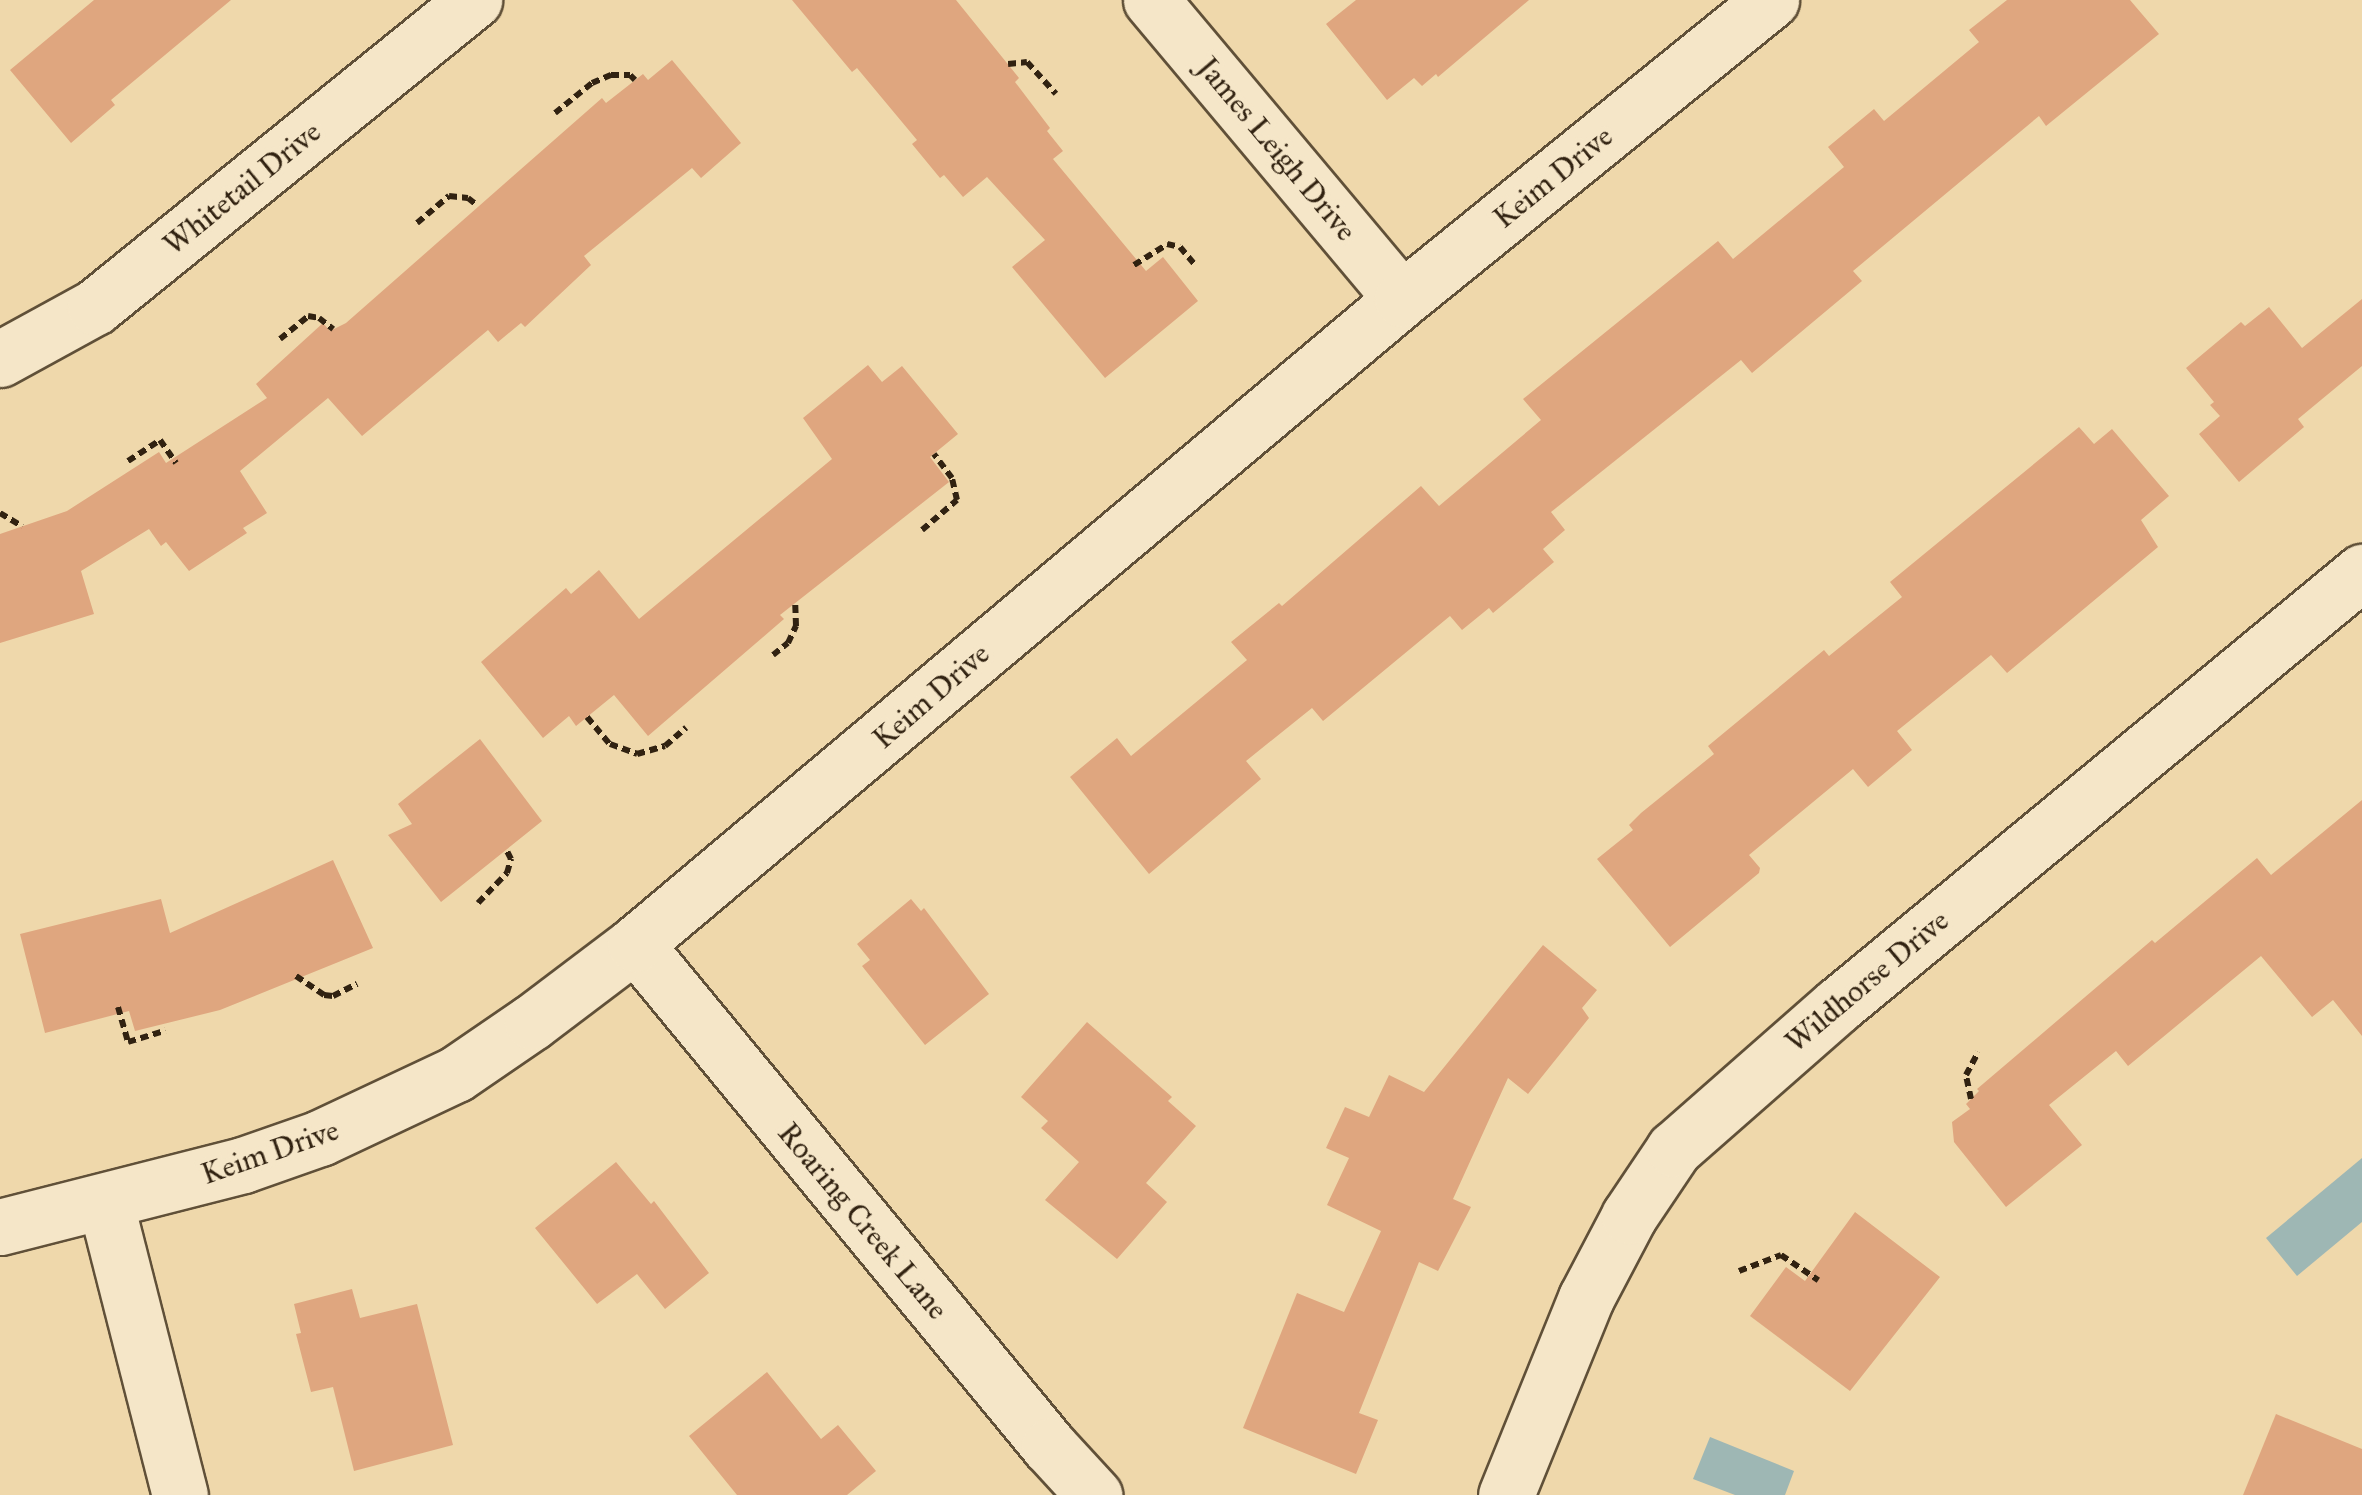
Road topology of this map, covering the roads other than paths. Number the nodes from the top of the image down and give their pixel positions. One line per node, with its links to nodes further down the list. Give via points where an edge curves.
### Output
1 (474, 0): 5 (street, Whitetail Drive, via 95,307)
2 (1152, 0): 4 (street, James Leigh Drive)
3 (1771, 0): 4 (street, Keim Drive)
4 (1402, 299): 7 (street, Keim Drive)
5 (0, 360)
6 (2362, 572): 12 (street, Wildhorse Drive, via 1810,1028 1674,1150 1586,1298)
7 (635, 944): 8 (street, Keim Drive, via 472,1064 394,1106 243,1166); 11 (street, Roaring Creek Lane)
8 (104, 1201): 9 (street, Keim Drive); 10 (street)
9 (0, 1227)
10 (180, 1495)
11 (1094, 1495)
12 (1506, 1495)

